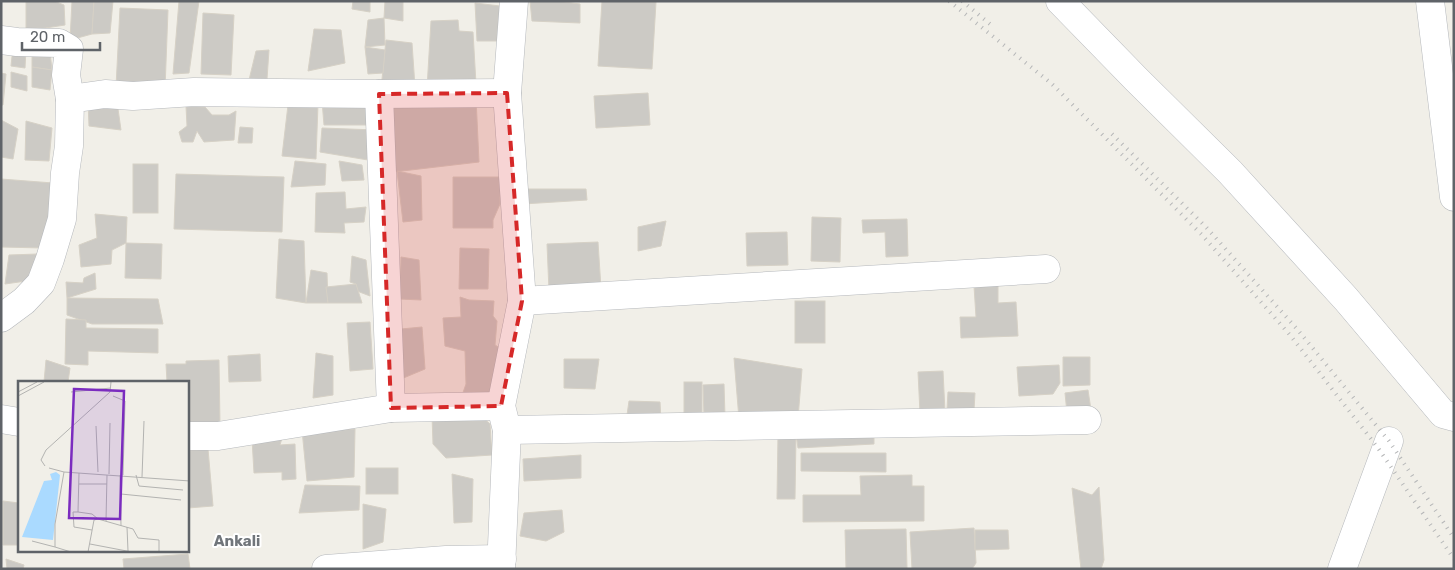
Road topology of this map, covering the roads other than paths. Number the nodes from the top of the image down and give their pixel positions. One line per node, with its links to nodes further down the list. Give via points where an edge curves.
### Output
1 (514, 1): 5 (street)
2 (1060, 1): 13 (street, via 1230,172 1346,299 1444,414)
3 (1430, 1): 8 (street)
4 (1, 40): 7 (street, via 59,43 69,49 66,75)
5 (507, 93): 6 (street); 10 (street)
6 (379, 94): 7 (street, via 194,92 133,96 105,94); 12 (street)
7 (70, 99): 11 (street, via 62,219 52,251 41,283)
8 (1454, 197)
9 (1046, 269): 10 (street)
10 (522, 300): 14 (street)
11 (1, 318)
12 (391, 408): 14 (street); 18 (street, via 218,436)
13 (1454, 417)
14 (504, 418): 16 (street); 20 (street)
15 (1, 419): 17 (street)
16 (1087, 420)
17 (18, 422)
18 (189, 436)
19 (1388, 441): 22 (street)
20 (501, 564): 21 (street, via 446,560)
21 (326, 569)
22 (1342, 569)

